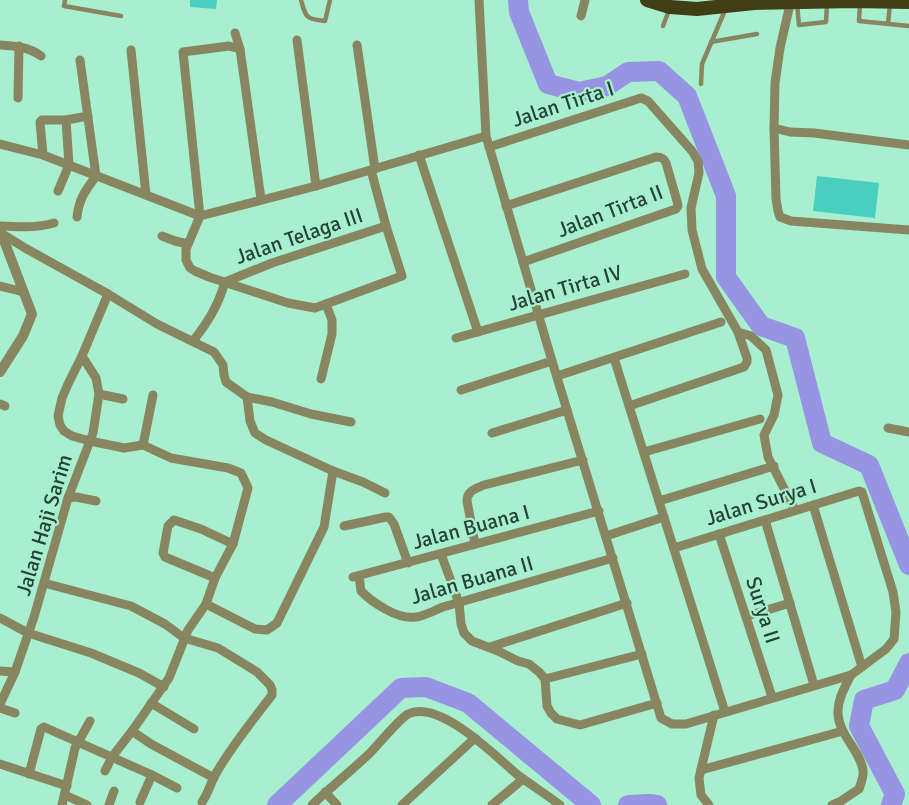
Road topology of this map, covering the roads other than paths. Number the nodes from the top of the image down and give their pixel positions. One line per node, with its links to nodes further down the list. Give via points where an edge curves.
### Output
1 (65, 0): 15 (lane, via 64,6)
2 (301, 0): 3 (lane, via 310,19 325,21)
3 (330, 0)
4 (479, 0): 36 (street)
5 (585, 0): 16 (street)
6 (647, 0): 14 (main road)
7 (854, 0): 10 (main road); 11 (main road)
8 (754, 1): 9 (main road); 13 (main road)
9 (793, 1): 10 (main road); 10 (lane, via 800,25 826,22); 35 (street, via 780,48)
10 (829, 1)
11 (860, 1): 12 (main road); 17 (lane, via 859,21)
12 (900, 1): 17 (lane)
13 (727, 6): 14 (main road); 23 (lane)
14 (670, 7): 18 (lane)
15 (121, 16)
16 (581, 16)
17 (888, 24): 19 (lane)
18 (663, 26)
19 (909, 27)
20 (235, 33): 28 (street)
21 (757, 34): 23 (lane)
22 (297, 40): 45 (street)
23 (711, 42): 31 (lane, via 702,64)
24 (0, 45): 26 (street)
25 (357, 45): 43 (street)
26 (19, 46): 29 (street); 32 (street)
27 (131, 50): 47 (street)
28 (240, 50): 48 (street); 50 (street, via 229,46 183,52)
29 (41, 56)
30 (80, 60): 33 (street)
31 (701, 84)
32 (18, 98)
33 (88, 116): 34 (street); 44 (street)
34 (66, 120): 40 (street, via 40,122); 42 (street)
35 (774, 128): 38 (street); 55 (street, via 780,217)
36 (486, 136): 39 (street); 41 (street)
37 (0, 144): 40 (street)
38 (909, 145)
39 (489, 147): 49 (street); 68 (street, Jalan Tirta I, via 641,98 648,101 699,161 691,208 692,230 702,269)
40 (43, 155): 42 (street)
41 (419, 155): 43 (street); 67 (street)
42 (69, 165): 44 (street); 46 (street)
43 (373, 169): 45 (street); 53 (street)
44 (96, 176): 47 (street); 51 (street, via 83,193)
45 (316, 186): 48 (street)
46 (58, 191)
47 (146, 195): 50 (street)
48 (261, 199): 50 (street)
49 (506, 206): 58 (street); 58 (street, Jalan Tirta II, via 656,157 666,163 678,206 675,209)
50 (200, 216): 57 (street)
51 (77, 217)
52 (54, 223): 54 (street)
53 (386, 226): 60 (street, Jalan Telaga III); 64 (street, via 402,276)
54 (0, 230): 62 (street); 63 (street)
55 (909, 230)
56 (162, 236): 57 (street)
57 (188, 244): 60 (street, via 186,260 190,268)
58 (523, 262): 65 (street)
59 (685, 274): 65 (street, Jalan Tirta IV)
60 (225, 282): 64 (street, via 288,303 315,308); 70 (street, via 217,305)
61 (0, 286): 62 (street)
62 (24, 292): 73 (street, via 32,314)
63 (108, 294): 70 (street); 71 (street)
64 (326, 304): 77 (street, via 332,334)
65 (538, 315): 67 (street, Jalan Tirta IV); 74 (street)
66 (721, 322): 72 (street)
67 (478, 332): 69 (street, Jalan Tirta IV)
68 (738, 332): 83 (street, via 747,358 744,367); 94 (street, via 751,336 766,350 778,395 764,435)
69 (456, 338)
70 (193, 341): 81 (street, via 214,352 223,365 226,382)
71 (82, 356): 79 (street, Jalan Haji Sarim, via 96,378); 90 (street, via 58,416 64,431)
72 (614, 358): 76 (street); 83 (street)
73 (4, 361): 75 (street)
74 (552, 361): 76 (street); 78 (street)
75 (0, 372)
76 (557, 376): 84 (street)
77 (321, 379)
78 (461, 390)
79 (99, 394): 82 (street); 90 (street, Jalan Haji Sarim)
80 (153, 395): 91 (street)
81 (247, 397): 86 (street); 95 (street, via 249,421 255,433)
82 (123, 399)
83 (629, 406): 92 (street)
84 (567, 410): 89 (street); 93 (street)
85 (760, 419): 92 (street)
86 (351, 422)
87 (888, 428): 88 (street)
88 (909, 432)
89 (492, 433)
90 (90, 441): 91 (street, via 124,448); 97 (street, Jalan Haji Sarim)
91 (143, 446): 108 (street, via 171,458 241,473 248,488)
92 (644, 452): 99 (street)
93 (583, 460): 102 (street); 109 (street, via 473,490 467,501)
94 (774, 466): 99 (street); 101 (street)
95 (333, 471): 96 (street); 120 (street, via 324,527 277,623 267,630 255,629)
96 (385, 493)
97 (68, 498): 98 (street); 116 (street, Jalan Haji Sarim)
98 (96, 501)
99 (659, 501): 103 (street)
100 (813, 505): 101 (street, Jalan Surya I); 127 (street); 127 (street, Jalan Surya I, via 860,491 864,494 896,612 894,639)
101 (795, 510): 104 (street, Jalan Surya I)
102 (598, 511): 107 (street); 109 (street, Jalan Buana I)
103 (664, 517): 107 (street); 110 (street)
104 (765, 520): 106 (street, Jalan Surya I); 119 (street)
105 (344, 526): 113 (street, via 389,517)
106 (719, 534): 110 (street, Jalan Surya I); 121 (street, Surya II)
107 (606, 536): 112 (street)
108 (232, 544): 115 (street); 115 (street, via 183,522 174,520 168,526 165,557)
109 (475, 544): 111 (street, Jalan Buana I)
110 (674, 548): 138 (street)
111 (441, 554): 113 (street, Jalan Buana I); 117 (street)
112 (613, 558): 117 (street, Jalan Buana II); 118 (street)
113 (408, 562): 114 (street, Jalan Buana I)
114 (356, 577): 117 (street, Jalan Buana II, via 369,599 395,614 417,617)
115 (215, 578): 120 (street)
116 (44, 583): 123 (street, Jalan Haji Sarim); 124 (street, via 131,606)
117 (459, 603): 125 (street, via 464,633 472,641)
118 (627, 603): 125 (street); 126 (street)
119 (790, 603): 121 (street); 132 (street)
120 (206, 604): 124 (street)
121 (747, 616): 134 (street, Surya II)
122 (0, 618): 123 (street)
123 (28, 633): 129 (street, Jalan Haji Sarim); 133 (street, via 91,652)
124 (184, 638): 133 (street); 153 (street, via 218,648 257,672 272,690)
125 (490, 647): 131 (street, via 529,664)
126 (642, 654): 131 (street); 136 (street)
127 (862, 667): 130 (street)
128 (0, 671): 129 (street)
129 (15, 672): 137 (street, Jalan Haji Sarim)
130 (851, 675): 132 (street); 144 (street, via 840,696 838,715)
131 (545, 679): 136 (street, via 551,713 557,719 580,725)
132 (814, 685): 134 (street)
133 (164, 687): 135 (street)
134 (772, 697): 138 (street)
135 (151, 703): 142 (street); 143 (street)
136 (657, 703): 140 (street, via 662,718 672,724)
137 (0, 706): 139 (street)
138 (725, 712): 140 (street)
139 (15, 713)
140 (714, 715): 149 (street)
141 (90, 722): 146 (street)
142 (194, 729)
143 (132, 731): 147 (street); 153 (street)
144 (843, 731): 149 (street); 170 (street, via 863,771 860,789)
145 (475, 738): 154 (street); 158 (street, via 453,722 434,715 406,715); 166 (street)
146 (79, 741): 147 (street); 151 (street, via 43,727); 156 (street)
147 (112, 757): 150 (street); 152 (street)
148 (0, 764): 151 (street)
149 (700, 770): 169 (street, via 701,795)
150 (105, 771)
151 (29, 774): 156 (street)
152 (152, 775): 155 (street); 159 (street)
153 (214, 778): 160 (street)
154 (523, 779): 167 (street); 168 (street)
155 (177, 788)
156 (66, 790): 161 (street); 162 (street)
157 (114, 791): 163 (street)
158 (325, 792): 164 (street); 165 (street)
159 (140, 802)
160 (202, 802)
161 (62, 805)
162 (87, 805)
163 (109, 805)
164 (312, 805)
165 (337, 805)
166 (402, 805)
167 (492, 805)
168 (560, 805)
169 (709, 805)
170 (832, 805)

